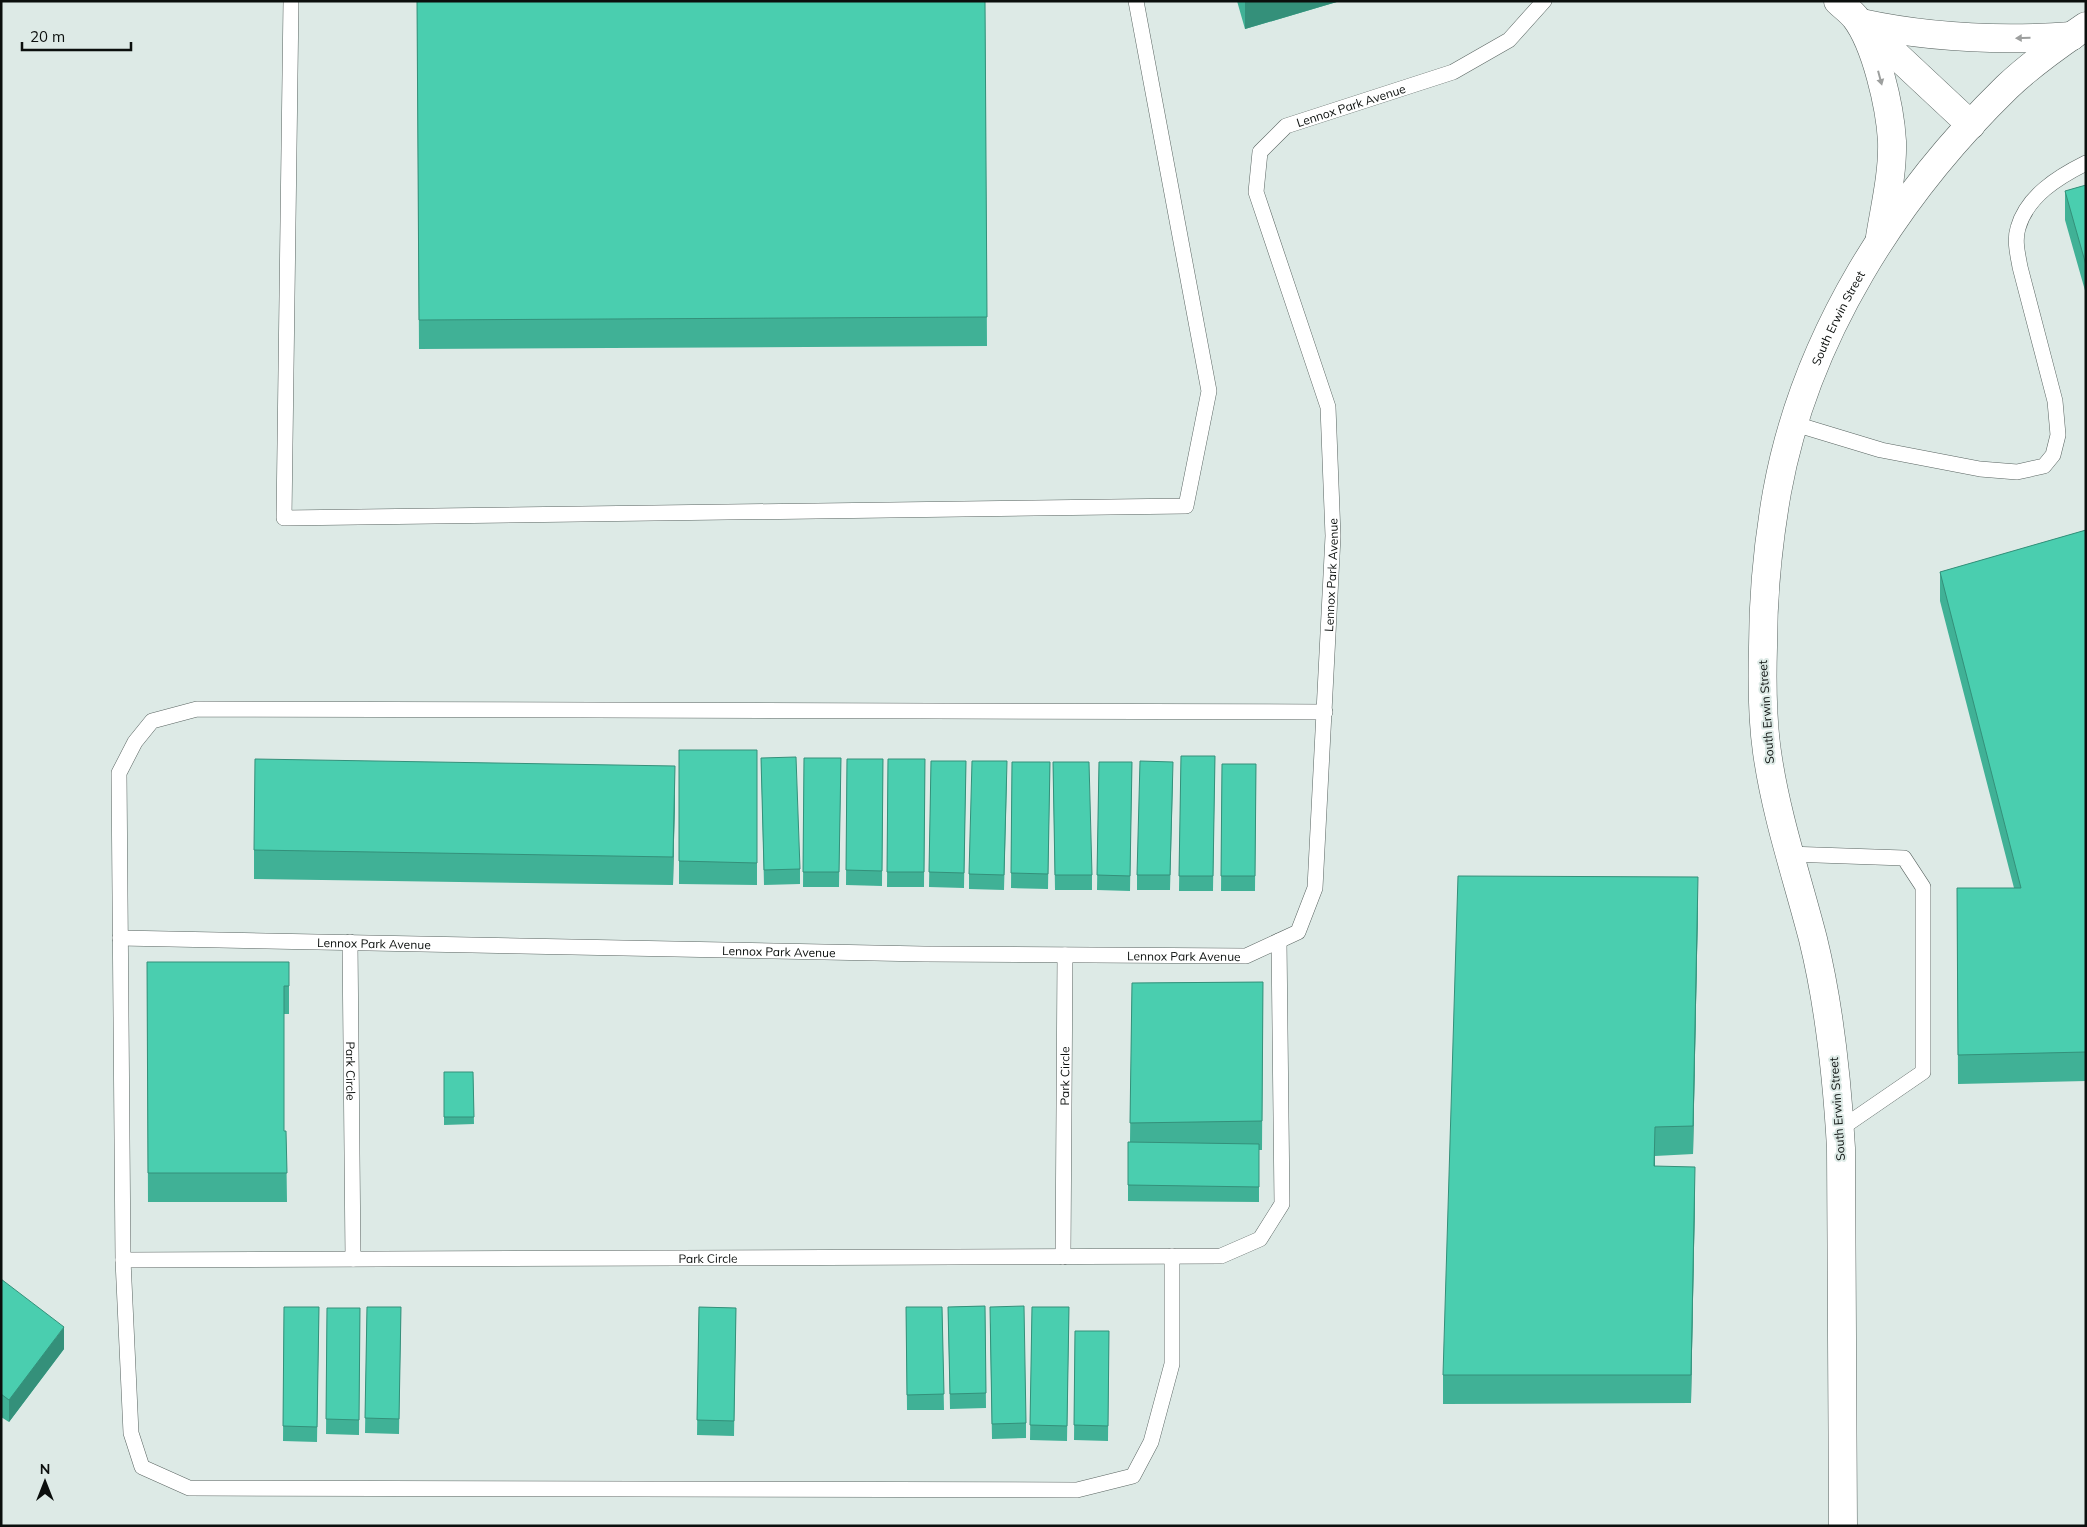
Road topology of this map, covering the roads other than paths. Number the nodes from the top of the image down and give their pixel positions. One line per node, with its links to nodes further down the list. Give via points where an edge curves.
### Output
1 (291, 1): 2 (lane, via 284,518 1186,506 1209,391)
2 (1136, 1)
3 (1544, 1): 10 (lane, Lennox Park Avenue, via 1509,40 1454,72 1286,126 1260,152 1256,192 1328,407 1333,536)
4 (1851, 14): 5 (street, one-way to 4, via 1968,37 1899,30); 6 (street); 8 (street, one-way to 8, via 1878,68 1892,143)
5 (2079, 31): 6 (street, South Erwin Street, via 2039,59)
6 (1971, 125): 8 (street, South Erwin Street, via 1926,176)
7 (2086, 163): 9 (lane, via 2060,176 2042,191 2027,209 2018,229 2020,267 2055,401 2058,435 2053,455 2044,466 2017,472 1980,469 1881,450)
8 (1878, 246): 9 (street, South Erwin Street, via 1852,289 1820,355)
9 (1794, 424): 11 (street, South Erwin Street, via 1777,490 1763,606 1762,682 1767,751)
10 (1324, 712): 12 (lane, via 197,708 152,721 135,742 119,773); 13 (lane, Lennox Park Avenue, via 1316,888 1298,932)
11 (1788, 854): 16 (street, South Erwin Street, via 1825,993); 16 (lane, via 1904,858 1924,887 1923,1072)
12 (120, 938): 14 (lane, Lennox Park Avenue); 20 (lane)
13 (1279, 941): 15 (lane, Lennox Park Avenue, via 1246,956); 17 (lane, Park Circle, via 1282,1204 1260,1239 1221,1256)
14 (350, 942): 15 (lane, Lennox Park Avenue, via 914,954); 19 (lane, Park Circle)
15 (1065, 954): 18 (lane, Park Circle)
16 (1840, 1129): 21 (street, South Erwin Street)
17 (1172, 1256): 18 (lane, Park Circle); 20 (lane, via 1172,1364 1151,1442 1133,1476 1077,1490 189,1488 142,1467 131,1433)
18 (1063, 1257): 19 (lane, Park Circle)
19 (353, 1259): 20 (lane, Park Circle)
20 (123, 1260)
21 (1843, 1526)

